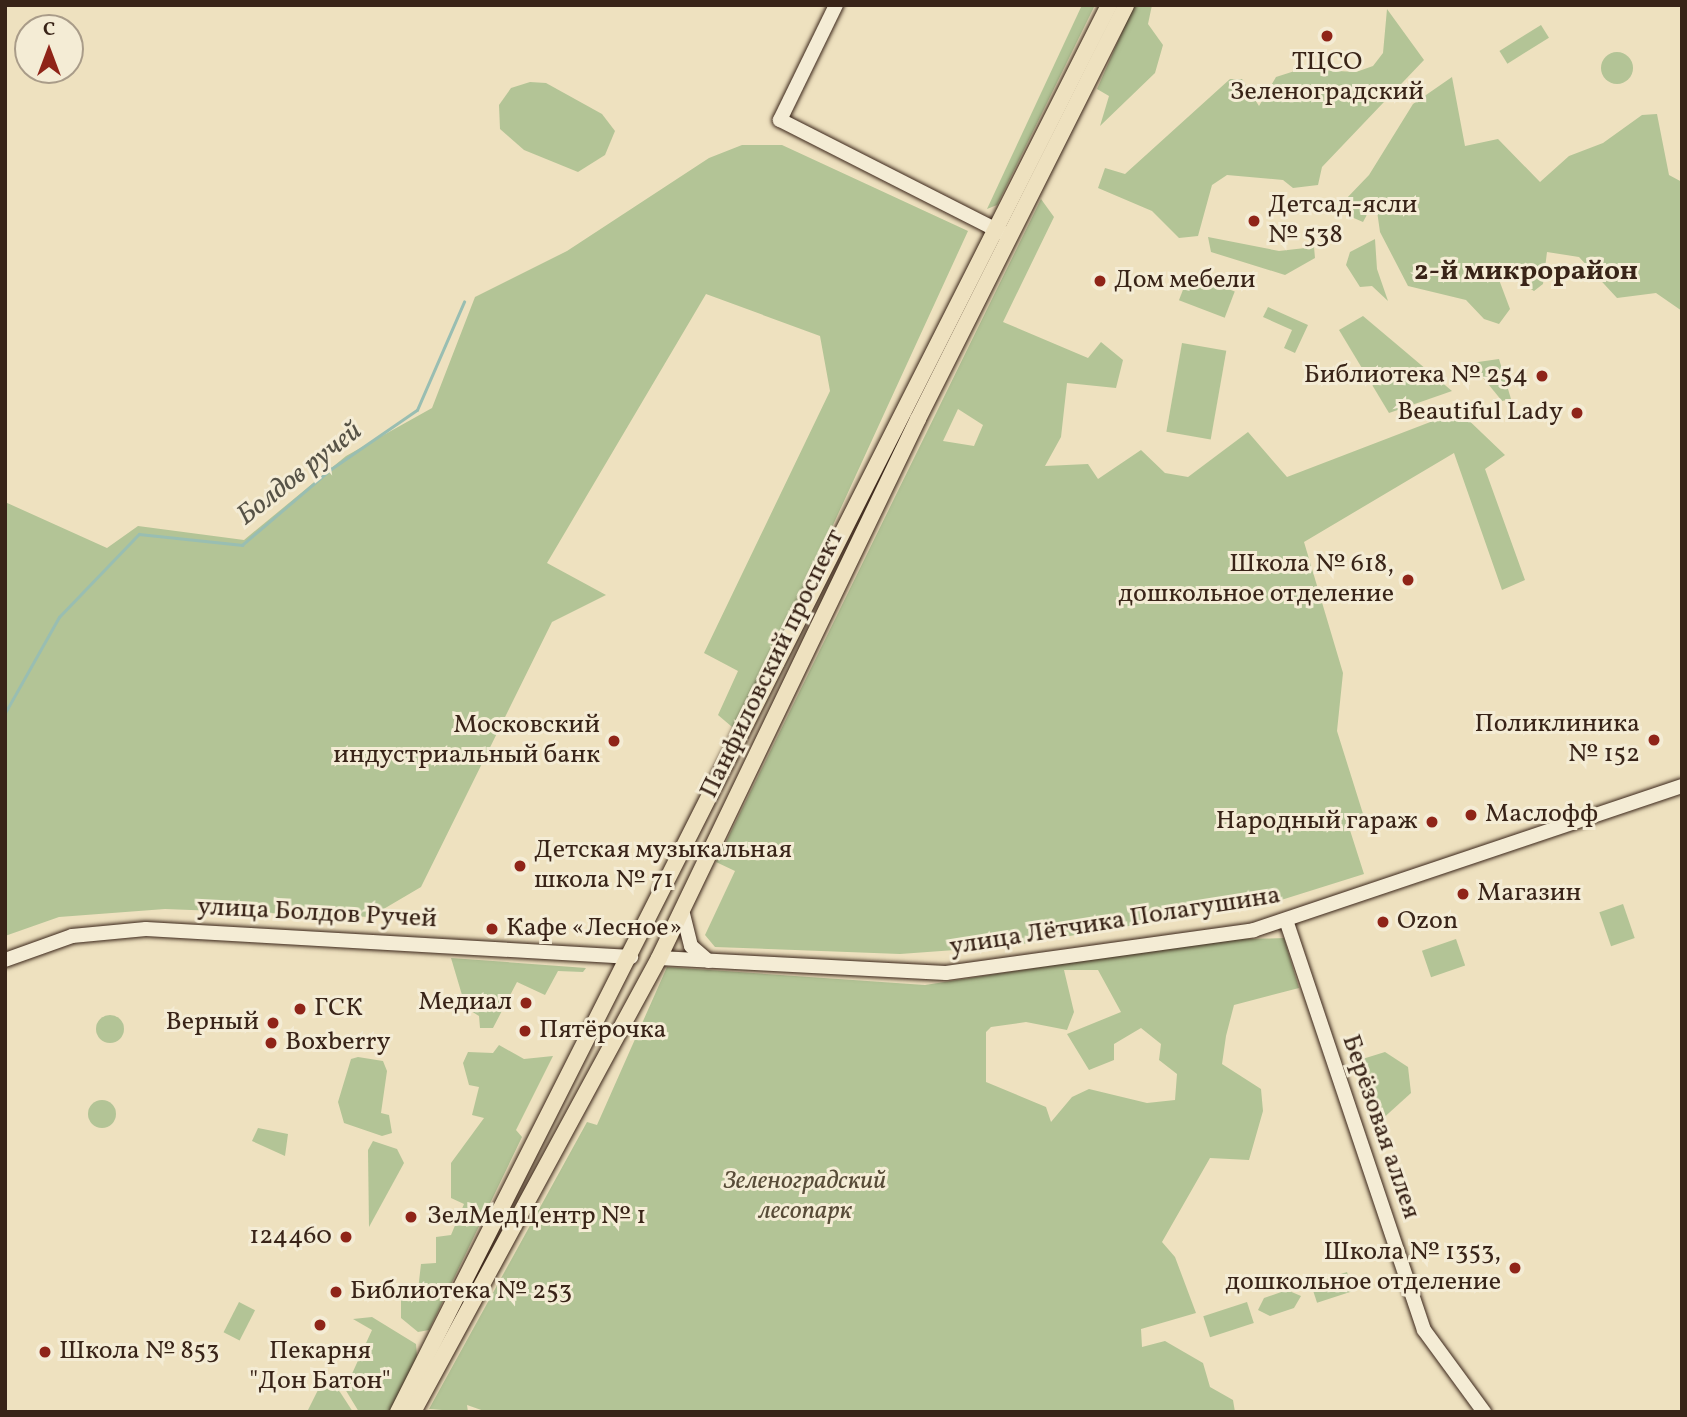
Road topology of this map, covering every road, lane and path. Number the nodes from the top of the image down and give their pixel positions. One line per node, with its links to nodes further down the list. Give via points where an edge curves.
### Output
1 (836, 5): 4 (street, via 780,120)
2 (1109, 5): 4 (main road, Панфиловский проспект)
3 (1126, 5): 4 (main road, Панфиловский проспект)
4 (1003, 234): 6 (main road, Панфиловский проспект); 8 (main road, Панфиловский проспект)
5 (1682, 786): 7 (street, улица Лётчика Полагушина)
6 (682, 910): 9 (main road, Панфиловский проспект); 11 (street, via 691,946)
7 (1287, 923): 11 (street, улица Лётчика Полагушина, via 985,970 859,971); 14 (street, Берёзовая аллея, via 1424,1330)
8 (631, 957): 9 (main road); 10 (street, улица Болдов Ручей, via 146,929 72,936); 12 (main road, Панфиловский проспект)
9 (659, 958): 11 (street, улица Лётчика Полагушина); 13 (main road, Панфиловский проспект)
10 (5, 960)
11 (709, 962)
12 (398, 1412)
13 (413, 1412)
14 (1484, 1412)

